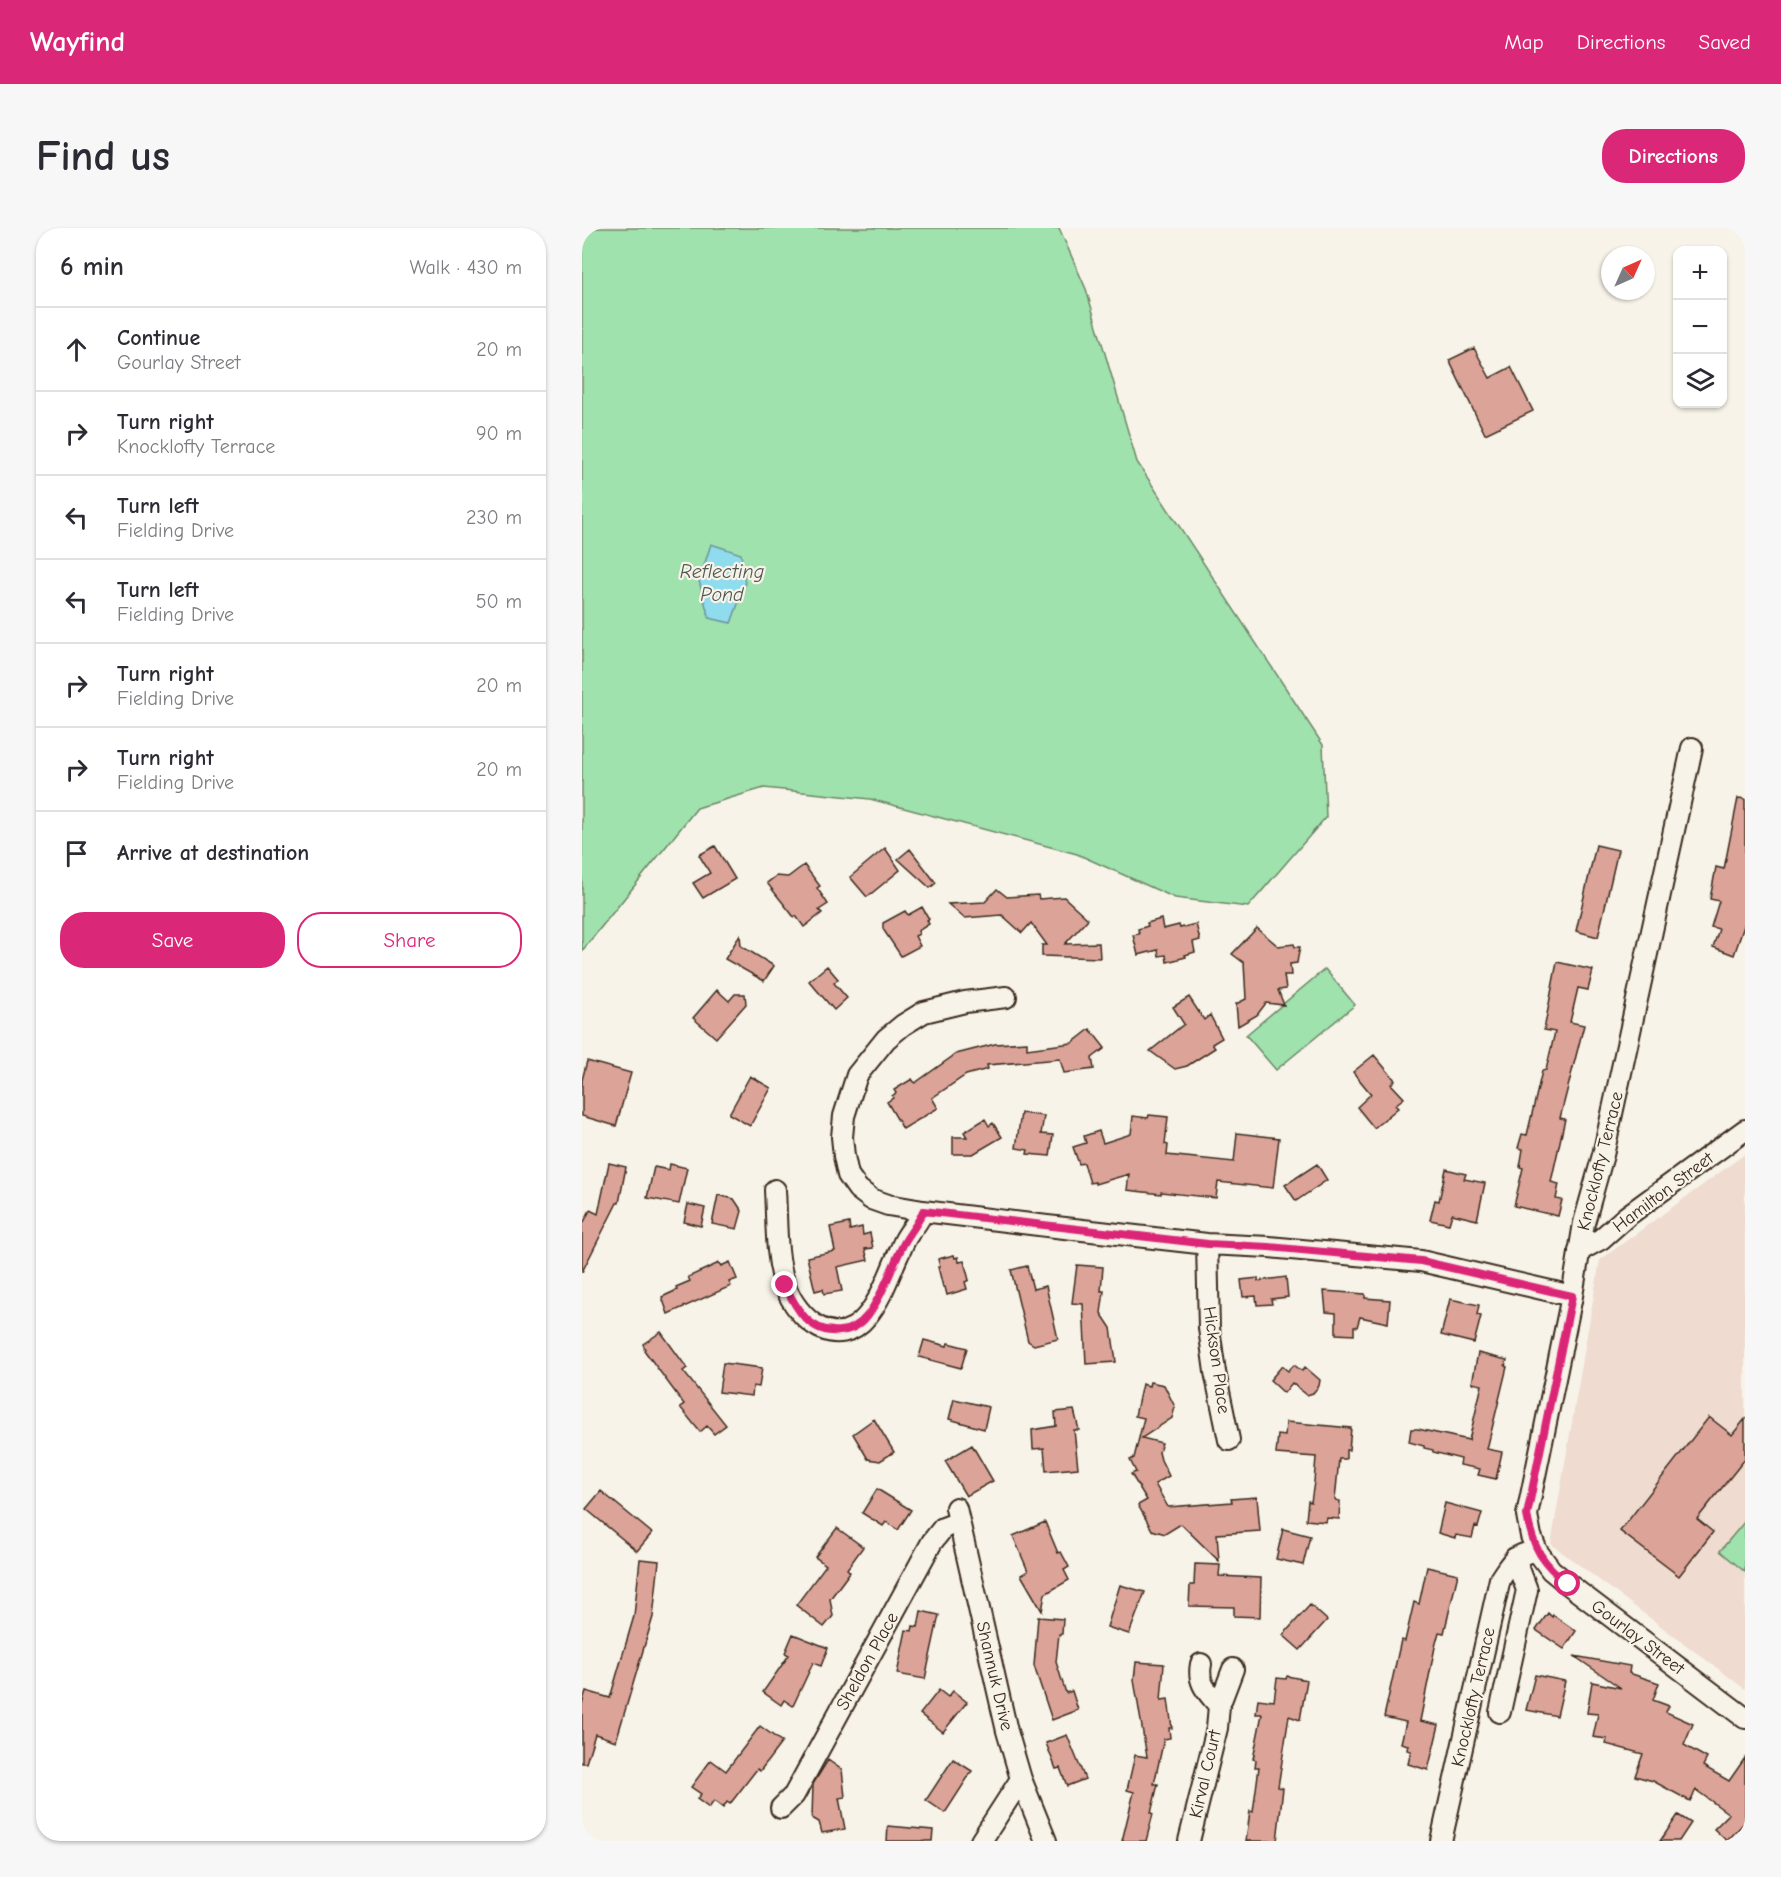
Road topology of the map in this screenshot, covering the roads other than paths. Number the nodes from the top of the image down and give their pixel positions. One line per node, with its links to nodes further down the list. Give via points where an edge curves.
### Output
1 (1692, 748): 7 (street, Knocklofty Terrace)
2 (1006, 997): 5 (street, via 924,1012 886,1039 857,1075 842,1137 848,1175 871,1199)
3 (1745, 1130): 7 (street, Hamilton Street, via 1601,1239)
4 (775, 1190): 5 (street, via 778,1252 785,1285 800,1312 825,1332 854,1328 867,1316)
5 (923, 1211): 6 (street)
6 (1208, 1244): 8 (street, via 1421,1261); 9 (street, Hickson Place, via 1209,1328)
7 (1579, 1251): 8 (street, Knocklofty Terrace)
8 (1572, 1296): 11 (street, Knocklofty Terrace, via 1527,1515)
9 (1229, 1440)
10 (957, 1515): 18 (street, Shannuk Drive); 19 (street, Sheldon Place, via 932,1542 794,1795)
11 (1537, 1551): 12 (street); 17 (street, Gourlay Street, via 1568,1584)
12 (1515, 1558): 16 (street, Knocklofty Terrace, via 1527,1590); 23 (street, Knocklofty Terrace, via 1500,1579)
13 (1201, 1664): 15 (street, Kirval Court, via 1201,1683)
14 (1233, 1669): 15 (street, Kirval Court)
15 (1219, 1706): 22 (street, Kirval Court)
16 (1500, 1712)
17 (1745, 1718)
18 (1021, 1779): 20 (street); 21 (street, Shannuk Drive)
19 (781, 1808)
20 (981, 1841)
21 (1046, 1841)
22 (1189, 1841)
23 (1441, 1841)

